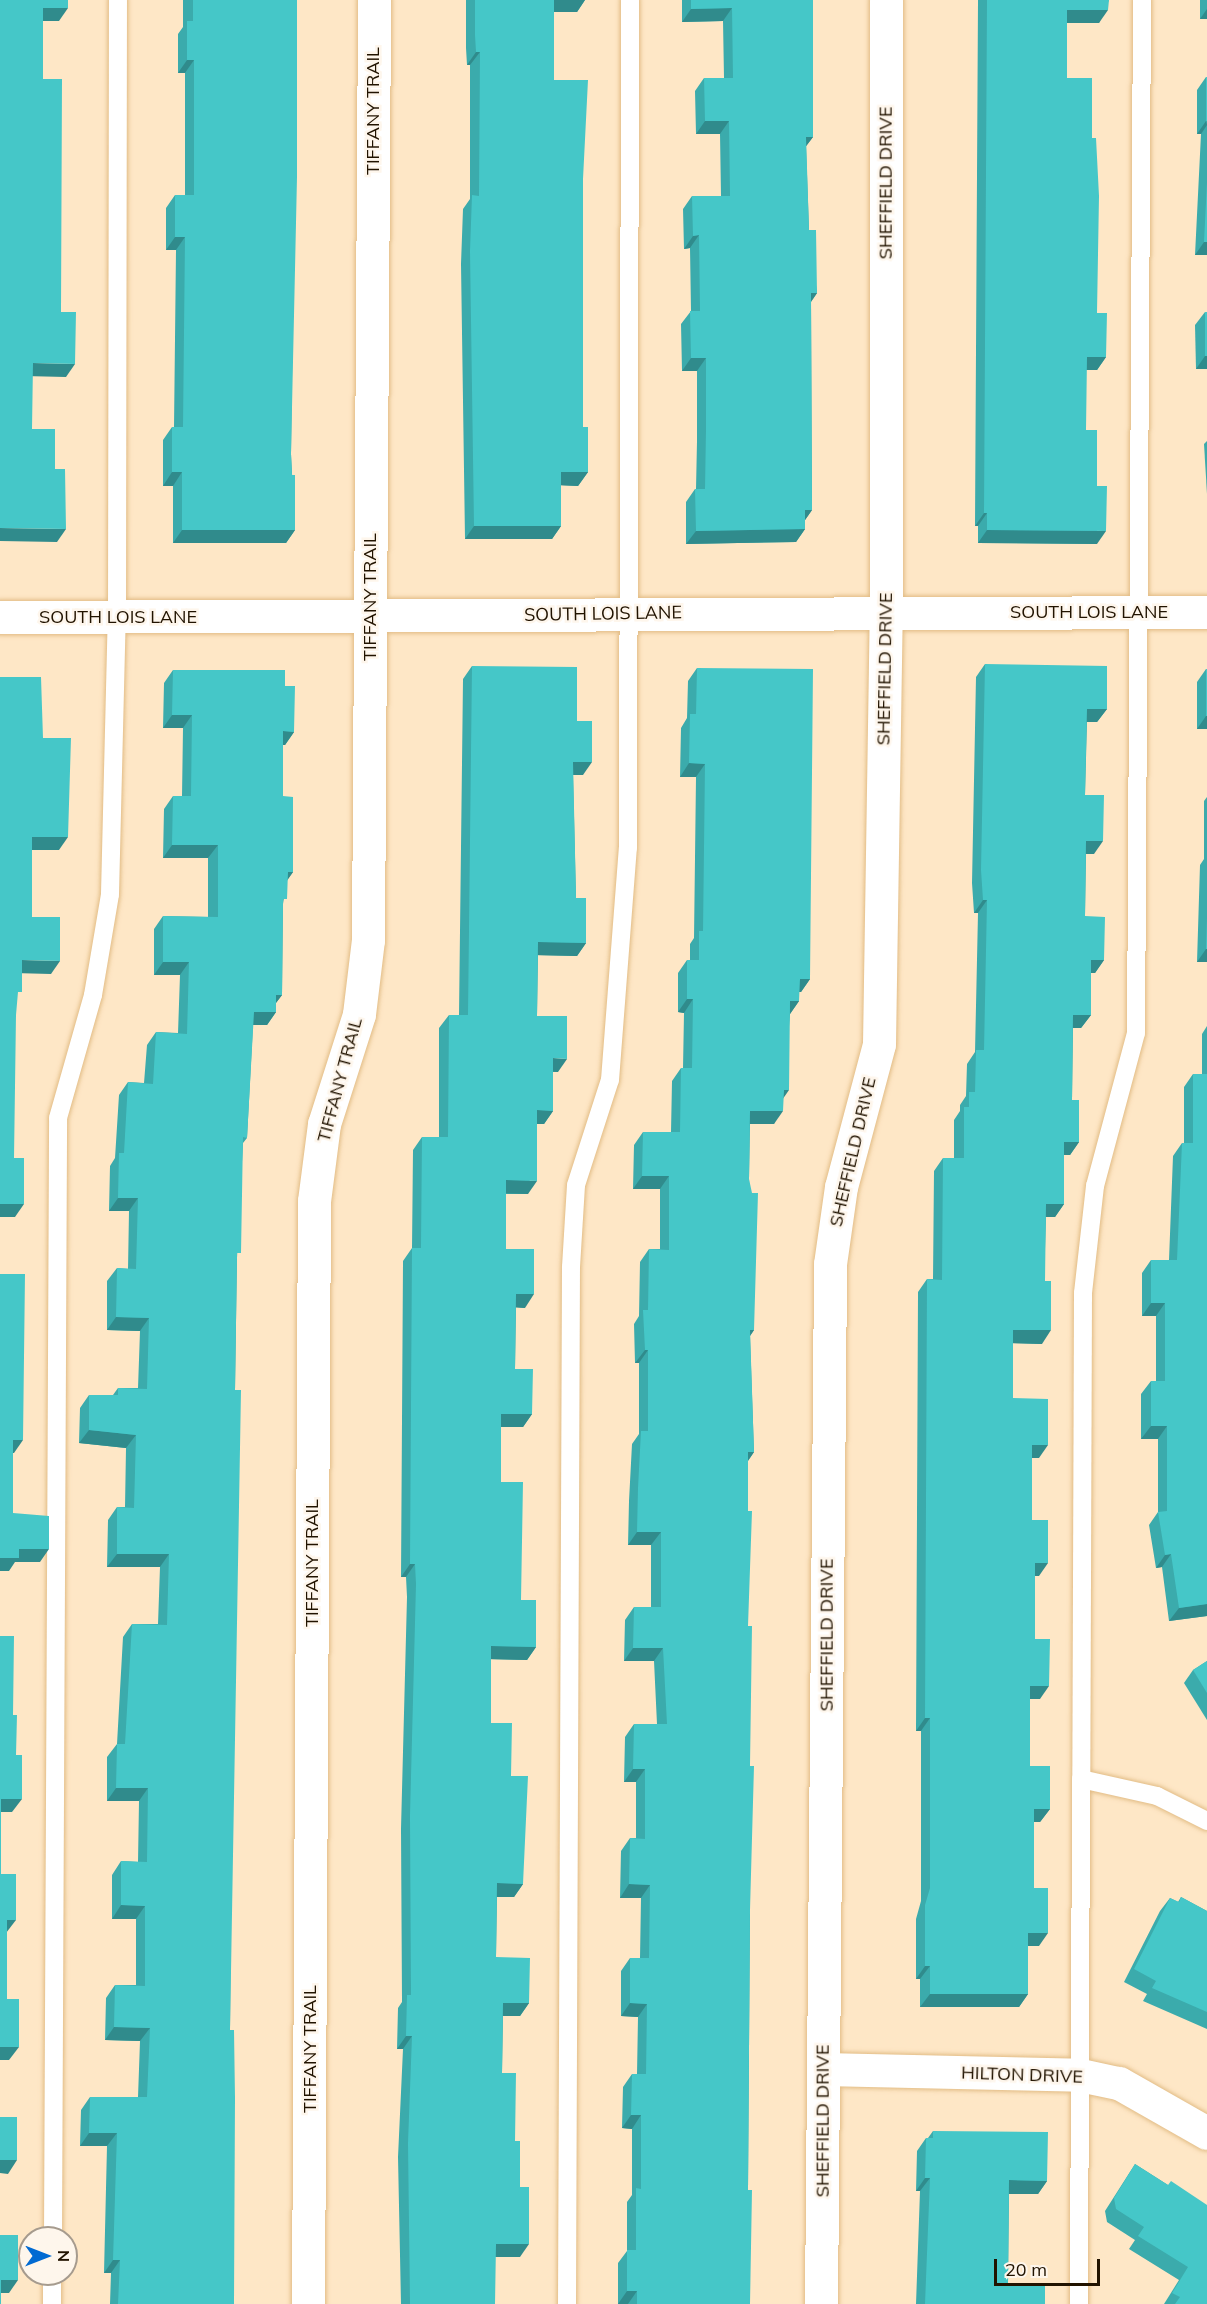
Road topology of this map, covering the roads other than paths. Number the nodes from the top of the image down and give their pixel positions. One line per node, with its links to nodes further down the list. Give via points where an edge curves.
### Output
1 (118, 0): 11 (lane)
2 (374, 0): 12 (street, TIFFANY TRAIL)
3 (630, 0): 8 (lane)
4 (886, 0): 9 (street, SHEFFIELD DRIVE)
5 (1142, 0): 6 (lane)
6 (1140, 611): 7 (street, SOUTH LOIS LANE); 9 (street, SOUTH LOIS LANE); 13 (lane, via 1136,1033 1095,1186 1083,1293)
7 (1207, 612)
8 (629, 613): 9 (street, SOUTH LOIS LANE); 12 (street, SOUTH LOIS LANE); 22 (lane, via 628,848 619,994 610,1080 576,1185 571,1268)
9 (886, 613): 15 (street, SHEFFIELD DRIVE, via 879,1044 842,1187 830,1264)
10 (0, 616): 11 (street, SOUTH LOIS LANE)
11 (117, 617): 12 (street, SOUTH LOIS LANE); 18 (lane, via 110,894 93,995 58,1118)
12 (370, 617): 21 (street, TIFFANY TRAIL, via 368,940 359,1014 324,1124 314,1201)
13 (1082, 1779): 14 (lane, via 1157,1796); 16 (lane)
14 (1207, 1821)
15 (823, 2069): 16 (street, HILTON DRIVE); 23 (street, SHEFFIELD DRIVE)
16 (1080, 2075): 17 (street, HILTON DRIVE, via 1119,2083); 24 (lane)
17 (1207, 2133)
18 (52, 2226)
19 (52, 2286): 20 (lane)
20 (52, 2304)
21 (308, 2304)
22 (567, 2304)
23 (821, 2304)
24 (1079, 2304)

